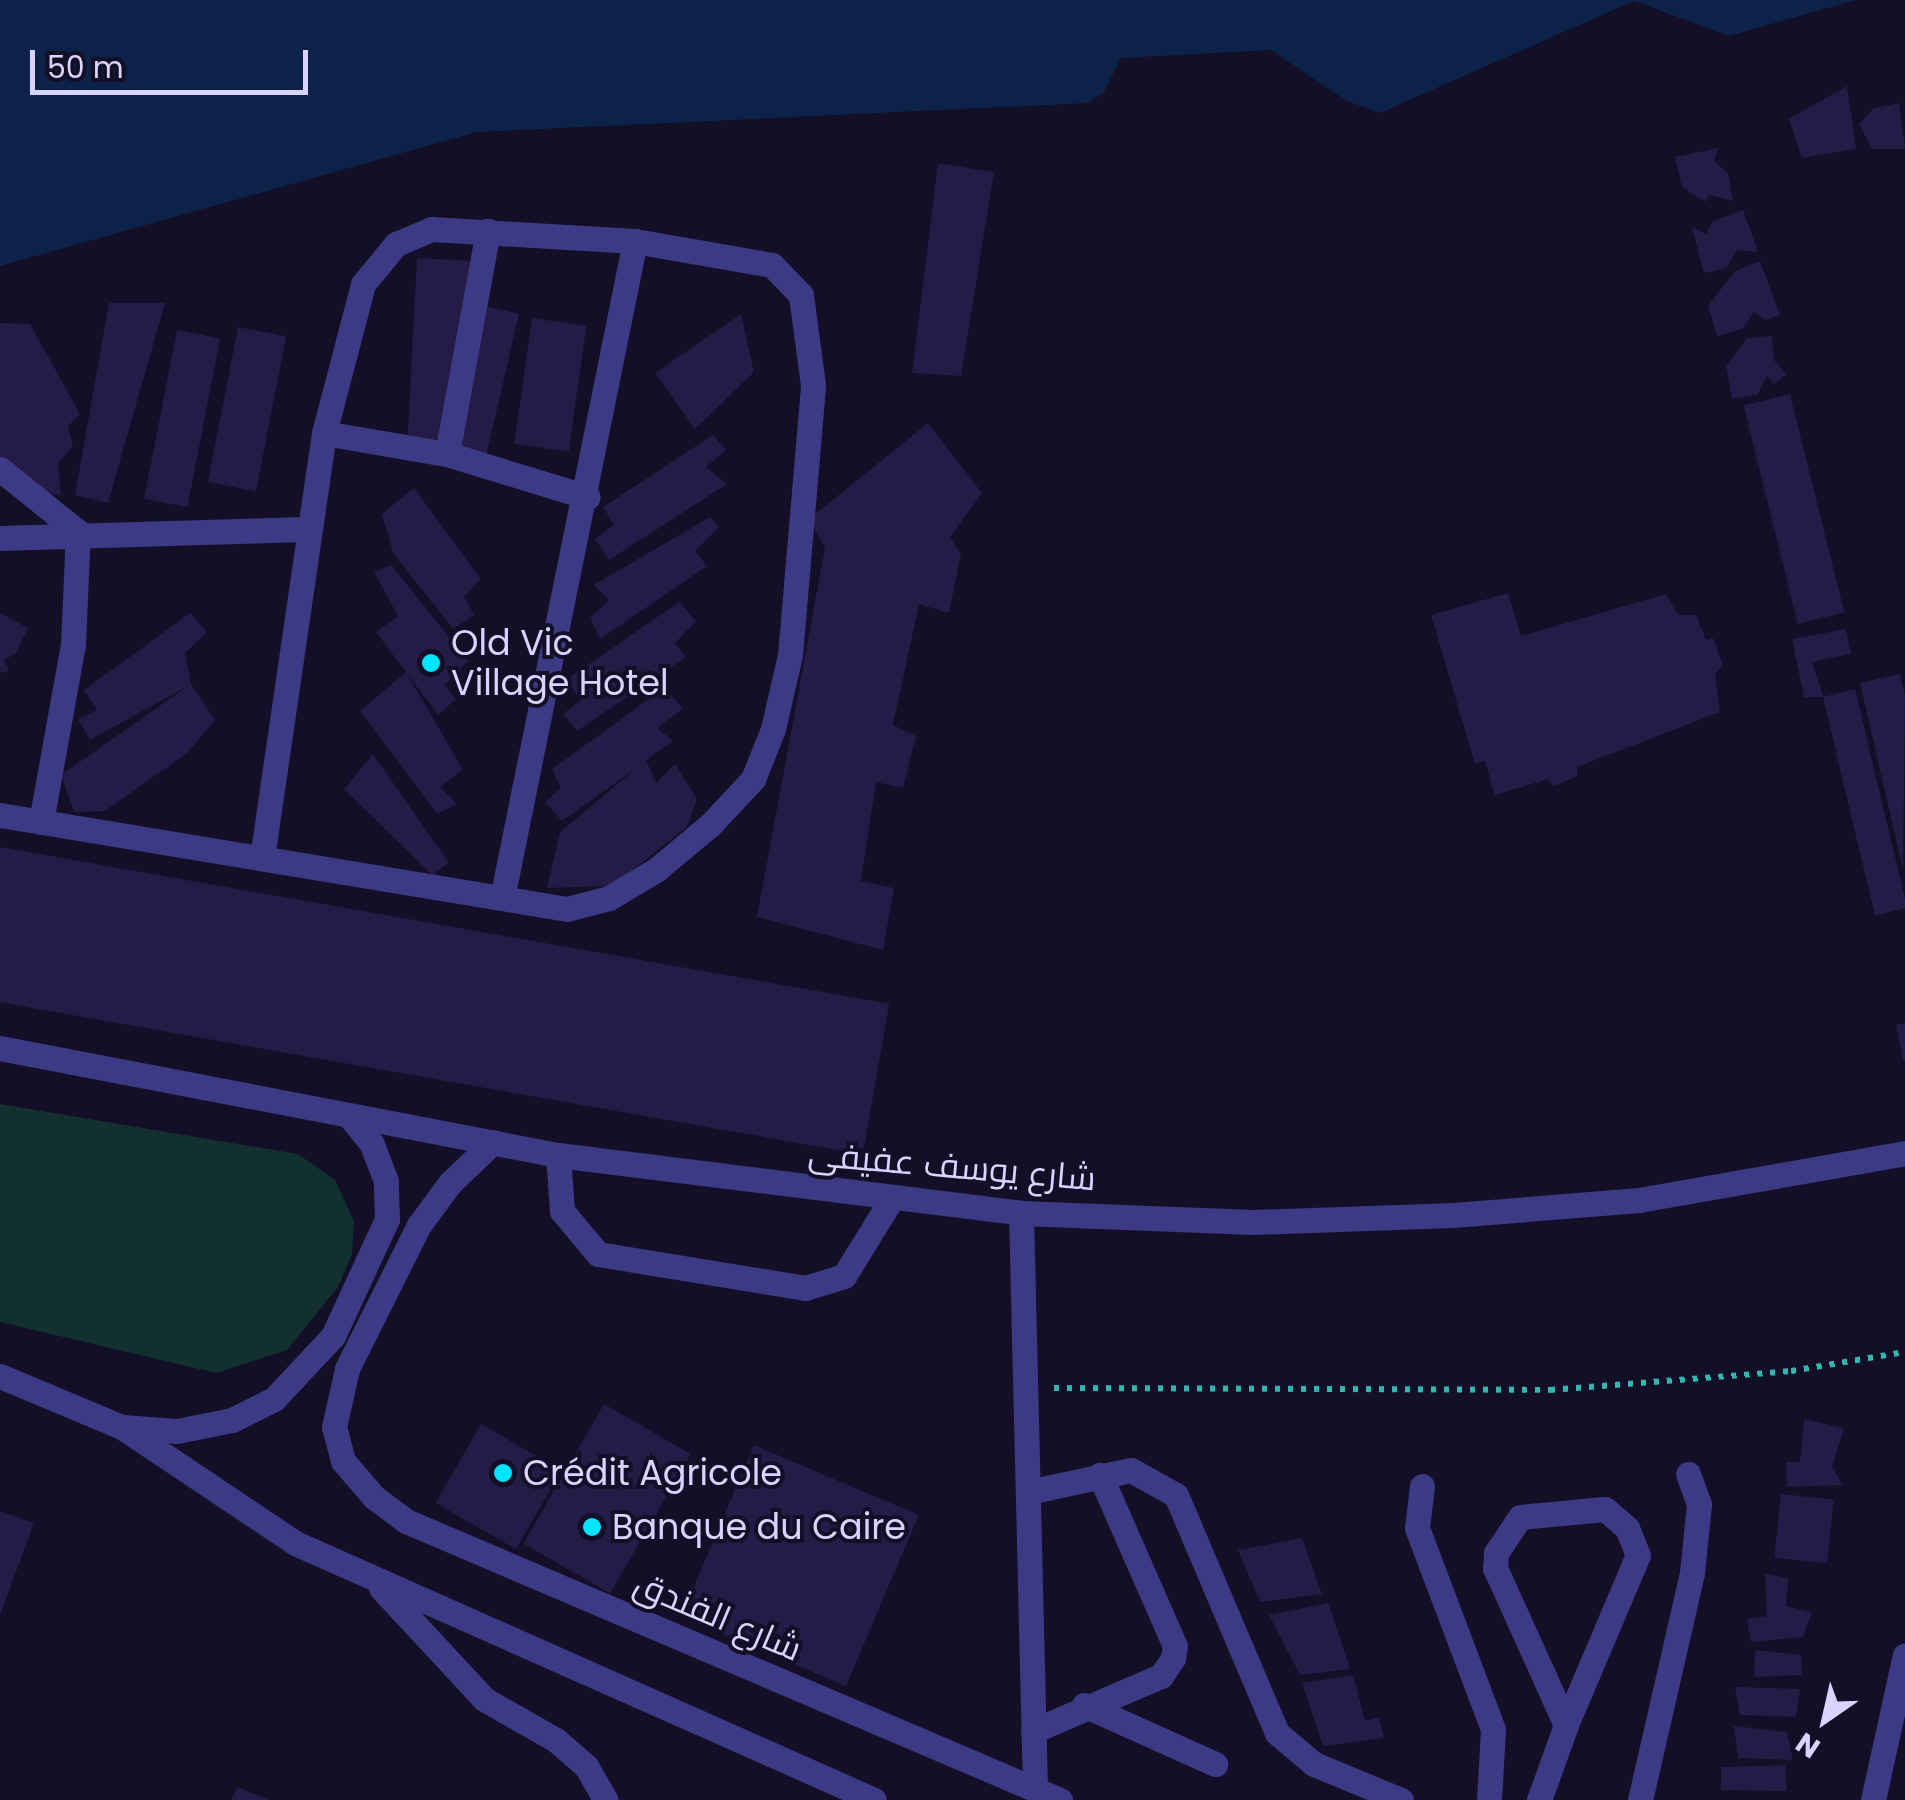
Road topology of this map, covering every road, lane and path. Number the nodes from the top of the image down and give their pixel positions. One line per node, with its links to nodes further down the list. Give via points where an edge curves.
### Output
1 (488, 231): 2 (street); 3 (street, via 430,229 379,260 363,284); 4 (street)
2 (635, 241): 6 (street); 13 (street, via 772,265 801,295 813,385 790,655 773,729 752,779 656,870 609,898 567,909)
3 (324, 433): 4 (street); 7 (street)
4 (447, 454): 6 (street)
5 (0, 469): 8 (street)
6 (588, 496): 13 (street)
7 (307, 529): 8 (street); 12 (street)
8 (78, 532): 9 (street); 11 (street, via 73,646)
9 (0, 538)
10 (0, 815): 11 (street)
11 (41, 822): 12 (street)
12 (262, 858): 13 (street)
13 (502, 898)
14 (0, 1048): 15 (street, شارع يوسف عفيفى)
15 (348, 1116): 16 (street, شارع يوسف عفيفى); 21 (street, via 372,1144 386,1181)
16 (493, 1142): 18 (street, شارع يوسف عفيفى); 21 (street)
17 (1905, 1153): 20 (street, شارع يوسف عفيفى, via 1640,1200 1454,1215 1253,1222)
18 (558, 1155): 19 (street, شارع يوسف عفيفى); 19 (street, via 562,1211 598,1254 805,1288 844,1276)
19 (891, 1200): 20 (street, شارع يوسف عفيفى)
20 (1021, 1213): 24 (street)
21 (382, 1267): 25 (street, via 333,1336 274,1399 232,1420 177,1432); 36 (street, شارع الفندق, via 334,1427 343,1461 406,1522)
22 (1905, 1352): 24 (path, via 1791,1371 1550,1390)
23 (0, 1376): 25 (street)
24 (1025, 1387): 29 (street)
25 (122, 1426): 30 (street, via 295,1543)
26 (1688, 1474): 43 (street, via 1698,1504 1692,1573)
27 (1100, 1475): 29 (street); 32 (street, via 1175,1646 1161,1676); 40 (street, via 1131,1470 1176,1495 1272,1722 1293,1751)
28 (1422, 1486): 41 (street, via 1418,1528 1493,1730)
29 (1028, 1492): 34 (street)
30 (375, 1581): 37 (street, via 448,1667 484,1699 556,1740 586,1766); 38 (street)
31 (1905, 1655): 44 (street)
32 (1084, 1706): 34 (street); 35 (street)
33 (1566, 1725): 33 (street, via 1638,1555 1628,1528 1604,1509 1520,1517 1496,1553 1495,1568); 42 (street)
34 (1033, 1732): 36 (street)
35 (1215, 1764)
36 (1034, 1789): 39 (street, شارع الفندق)
37 (606, 1800)
38 (874, 1800)
39 (1060, 1800)
40 (1401, 1800)
41 (1489, 1800)
42 (1539, 1800)
43 (1640, 1800)
44 (1873, 1800)

